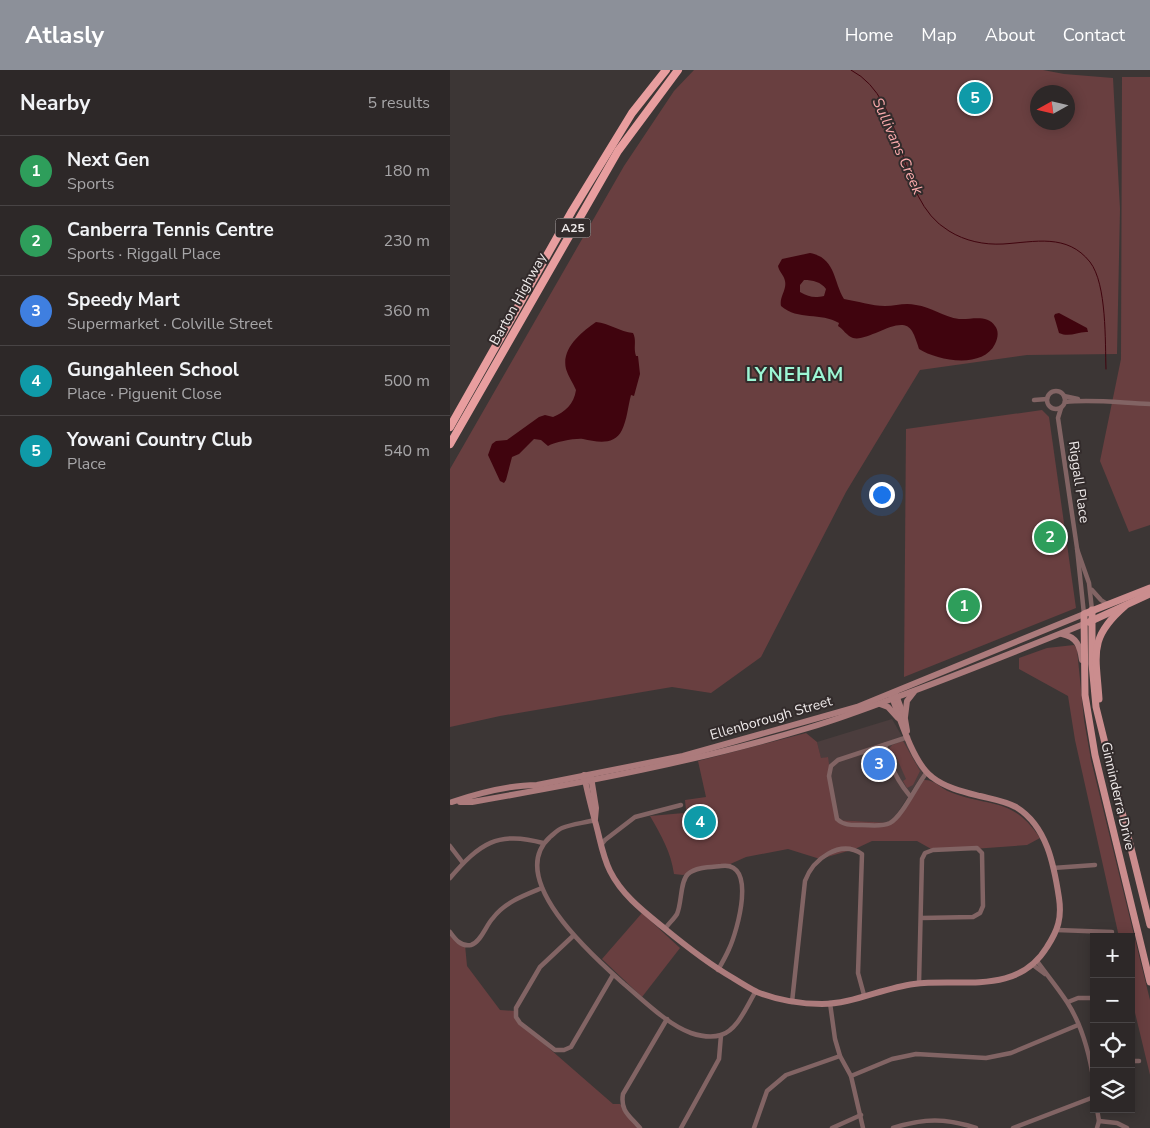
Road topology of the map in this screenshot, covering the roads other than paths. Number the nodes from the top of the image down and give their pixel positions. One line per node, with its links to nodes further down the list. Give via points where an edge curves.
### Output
1 (666, 70): 12 (highway, Barton Highway / A25, via 632,113 572,211)
2 (678, 70): 13 (highway, Barton Highway / A25, via 618,151)
3 (1064, 396): 4 (street, via 1054,392); 6 (street); 7 (street)
4 (1048, 399): 5 (street); 9 (street)
5 (1034, 400)
6 (1082, 400): 7 (street); 8 (street)
7 (1065, 402): 10 (street)
8 (1150, 404)
9 (1052, 408): 10 (street); 11 (street, Riggall Place)
10 (1061, 408): 11 (street, Riggall Place)
11 (1058, 418): 14 (street, Riggall Place)
12 (450, 427)
13 (450, 444)
14 (1076, 548): 15 (street, Riggall Place); 21 (street, Riggall Place)
15 (1091, 588): 18 (street, Riggall Place); 20 (street, Riggall Place)
16 (1150, 588): 18 (main road)
17 (1150, 594): 19 (main road)
18 (1108, 604): 20 (main road)
19 (1125, 606): 22 (main road); 31 (main road, via 1104,627 1097,648)
20 (1092, 610): 21 (main road); 22 (main road, Ginninderra Drive)
21 (1084, 614): 23 (main road, Ginninderra Drive); 27 (main road, Ellenborough Street)
22 (1092, 621): 23 (main road); 31 (main road, Ginninderra Drive, via 1094,692)
23 (1084, 624): 24 (main road, Ellenborough Street); 25 (main road, Ginninderra Drive)
24 (1060, 634): 25 (main road, via 1077,641); 26 (main road, Ellenborough Street)
25 (1084, 674): 57 (main road, Ginninderra Drive, via 1095,754)
26 (915, 691): 27 (main road, Ellenborough Street); 29 (main road, via 907,701)
27 (894, 695): 28 (main road, Ellenborough Street); 29 (main road); 34 (main road, Ellenborough Street, via 683,756)
28 (880, 704): 29 (main road); 34 (main road, Ellenborough Street, via 808,728 684,762)
29 (902, 719): 30 (main road)
30 (908, 737): 32 (street); 33 (main road)
31 (1103, 739): 48 (main road, Ginninderra Drive)
32 (885, 745): 35 (street, via 901,784); 35 (street, via 842,758 832,765 829,776 835,815 838,821 847,825 885,824 897,817)
33 (927, 772): 35 (street); 44 (main road, via 946,785 1007,803 1022,812 1039,828)
34 (588, 778): 36 (main road, Ellenborough Street, via 472,795); 38 (main road)
35 (910, 796)
36 (451, 802)
37 (680, 805): 41 (street, via 635,817)
38 (595, 820): 39 (street, via 560,828); 41 (main road)
39 (544, 843): 42 (street, via 510,837 491,842); 46 (street, via 538,860)
40 (450, 846): 42 (street)
41 (600, 846): 49 (main road, via 610,871 626,895)
42 (463, 863): 45 (street)
43 (1095, 865): 44 (street)
44 (1053, 868): 50 (main road, via 1060,908)
45 (450, 878)
46 (542, 888): 51 (street, via 515,899 494,916 473,944 456,941); 53 (street)
47 (922, 918): 47 (street, via 922,859 925,853 977,848 982,853 983,906 980,913 974,917); 58 (street)
48 (1150, 925)
49 (665, 929): 55 (main road); 55 (street, via 677,914 686,875 693,870 734,867 742,880 738,923)
50 (1057, 930): 52 (street); 54 (main road)
51 (450, 932)
52 (1112, 932)
53 (573, 936): 56 (street); 56 (street, via 540,967 516,1008 520,1023 555,1050 571,1047)
54 (1035, 963): 58 (main road, via 999,980); 63 (street)
55 (718, 970): 59 (main road)
56 (613, 975): 65 (street)
57 (1150, 982)
58 (920, 984): 60 (main road)
59 (756, 991): 62 (main road); 67 (street, via 741,1018)
60 (864, 995): 62 (street, via 858,973 862,854 855,849 837,849 816,863 805,881); 64 (main road)
61 (1090, 998): 63 (street)
62 (792, 1002): 64 (main road)
63 (1068, 1002): 66 (street)
64 (830, 1004): 68 (street)
65 (667, 1019): 67 (street, via 690,1033 708,1037); 77 (street, via 622,1102 623,1109)
66 (1078, 1025): 69 (street); 72 (street, via 1011,1053 986,1058 916,1054 892,1059)
67 (721, 1035): 78 (street, via 719,1059)
68 (840, 1056): 72 (street); 79 (street, via 786,1075 767,1092)
69 (1090, 1058)
70 (1135, 1061): 71 (street)
71 (1139, 1061)
72 (851, 1076): 75 (street)
73 (1090, 1099): 84 (street)
74 (1098, 1113): 76 (street)
75 (861, 1115): 80 (street); 81 (street)
76 (1099, 1121): 85 (street); 86 (street)
77 (640, 1128)
78 (681, 1128)
79 (754, 1128)
80 (832, 1128)
81 (863, 1128)
82 (893, 1128): 83 (street, via 932,1119)
83 (976, 1128)
84 (1013, 1128)
85 (1096, 1128)
86 (1127, 1128)

